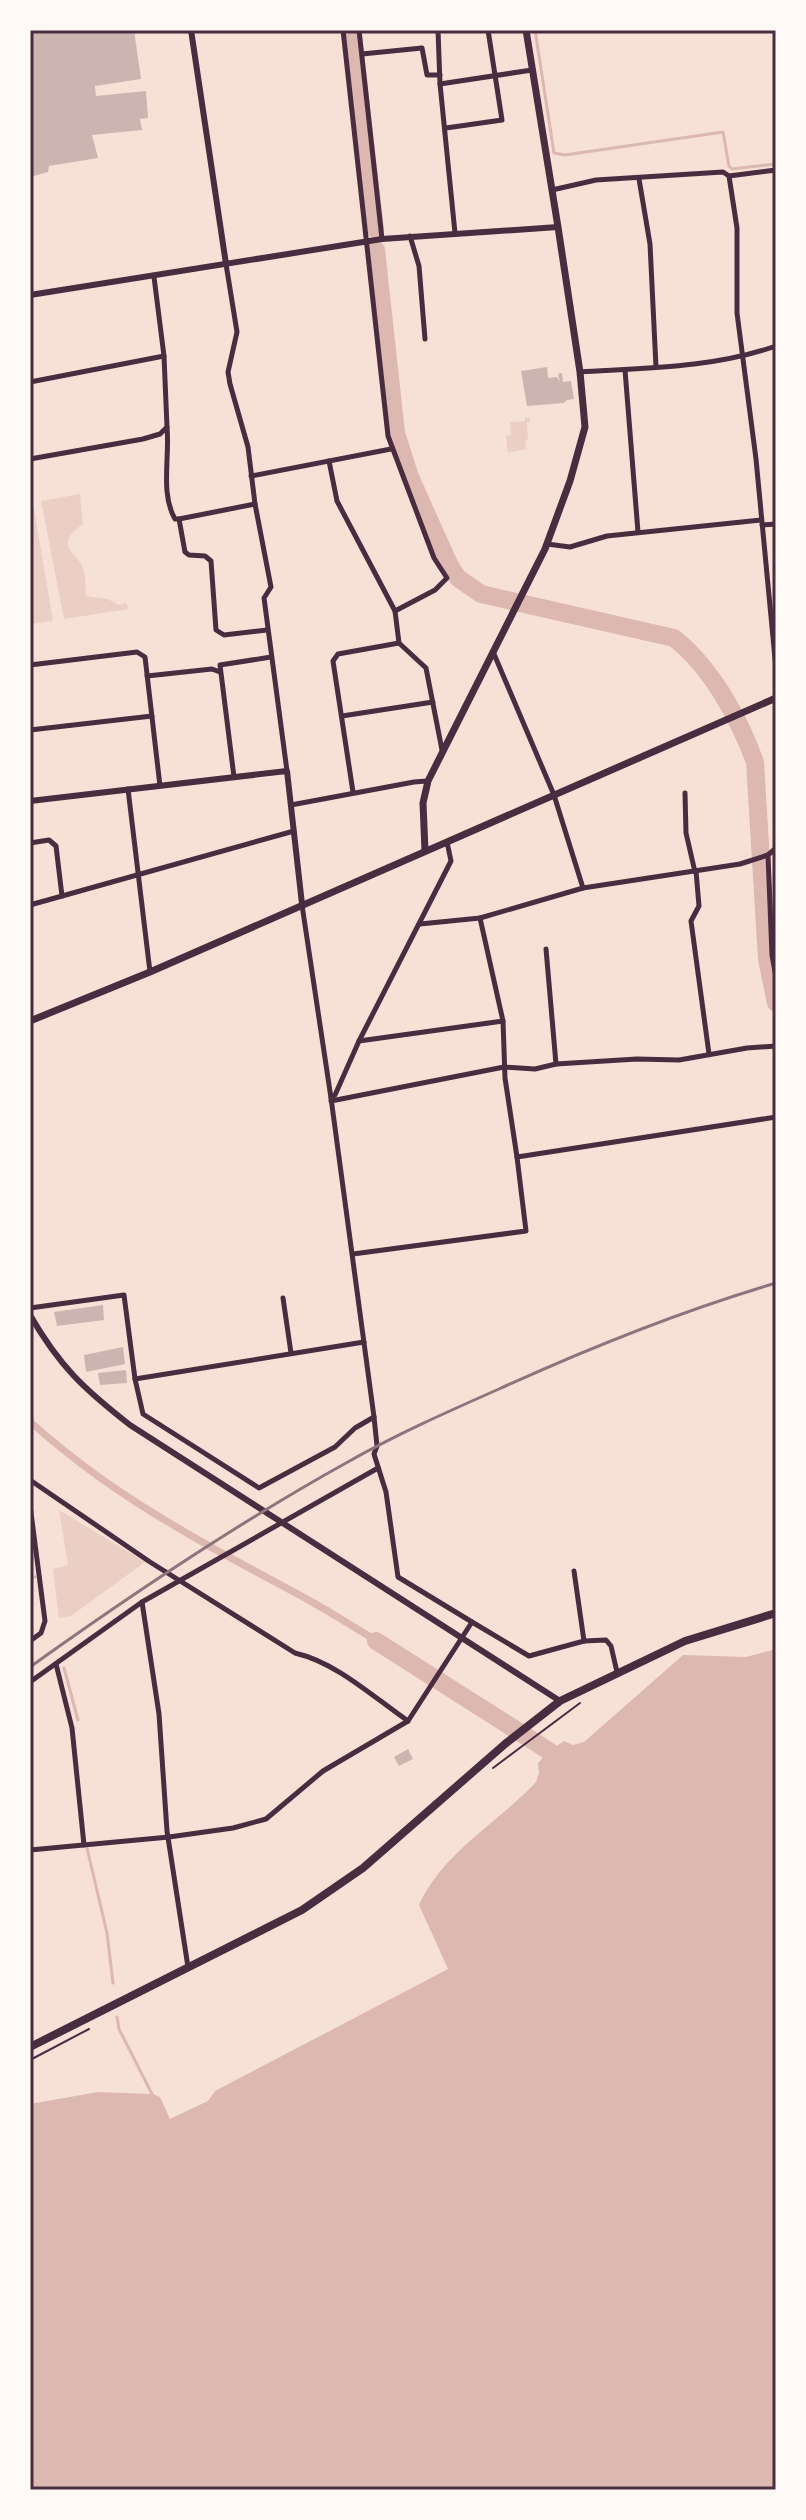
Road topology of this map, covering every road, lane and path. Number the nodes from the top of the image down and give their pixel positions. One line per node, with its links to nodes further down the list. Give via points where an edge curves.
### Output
1 (191, 30): 22 (street)
2 (343, 30): 21 (street)
3 (359, 30): 7 (street)
4 (438, 30): 9 (street)
5 (488, 30): 10 (street)
6 (526, 30): 8 (main road)
7 (362, 54): 9 (street, via 422,48 427,75); 20 (street)
8 (532, 70): 10 (street); 16 (main road)
9 (440, 75): 11 (street)
10 (497, 76): 11 (street); 12 (street, via 502,120)
11 (440, 84): 12 (street)
12 (446, 128): 18 (street)
13 (776, 170): 14 (street)
14 (729, 176): 15 (street, via 723,172); 28 (street, via 737,228 737,313)
15 (639, 179): 16 (street, via 596,180); 29 (street, via 650,244)
16 (551, 191): 17 (main road)
17 (558, 227): 18 (street); 31 (main road)
18 (455, 233): 19 (street)
19 (410, 236): 20 (street); 25 (street, via 419,266)
20 (382, 239): 21 (street)
21 (367, 241): 22 (street); 34 (street)
22 (226, 264): 23 (street); 37 (street, via 237,332 228,372 248,447)
23 (154, 277): 24 (street); 27 (street)
24 (30, 295)
25 (425, 339)
26 (776, 346): 28 (street)
27 (164, 356): 32 (street); 33 (street)
28 (745, 357): 29 (street); 40 (street)
29 (656, 367): 30 (street)
30 (625, 370): 31 (street); 42 (street)
31 (580, 372): 43 (main road, via 585,427)
32 (30, 382)
33 (167, 427): 35 (street, via 143,439); 39 (street, via 166,476 171,512)
34 (391, 449): 36 (street); 44 (street, via 447,578)
35 (30, 459)
36 (329, 461): 37 (street); 44 (street, via 337,501)
37 (250, 476): 38 (street)
38 (255, 504): 39 (street); 45 (street, via 271,587 264,598)
39 (179, 519): 45 (street, via 185,552 211,561 216,630 224,635)
40 (761, 523): 41 (street); 42 (street); 50 (street)
41 (776, 524)
42 (638, 532): 43 (street, via 570,547)
43 (547, 544): 47 (main road)
44 (395, 611): 46 (street)
45 (267, 630): 48 (street)
46 (399, 643): 54 (street, via 426,668); 56 (street, via 338,654 333,661)
47 (494, 654): 58 (main road); 66 (street)
48 (271, 657): 51 (street, via 220,665); 59 (street)
49 (30, 665): 52 (street, via 137,652 145,657)
50 (776, 669)
51 (221, 672): 52 (street); 60 (street)
52 (147, 676): 55 (street)
53 (776, 698): 66 (main road)
54 (433, 702): 56 (street); 58 (street)
55 (152, 716): 57 (street); 62 (street)
56 (342, 716): 64 (street)
57 (30, 730)
58 (442, 751): 61 (main road)
59 (287, 771): 60 (street); 68 (street)
60 (234, 777): 62 (street)
61 (428, 781): 64 (street); 73 (main road, via 423,803)
62 (160, 786): 63 (street)
63 (128, 789): 67 (street); 76 (street)
64 (353, 792): 68 (street)
65 (685, 793): 75 (street, via 686,833)
66 (554, 795): 70 (main road); 77 (street)
67 (30, 801)
68 (291, 805): 69 (street)
69 (294, 831): 76 (street); 79 (street)
70 (447, 842): 73 (main road); 82 (street, via 451,861)
71 (30, 843): 78 (street, via 49,840 56,846)
72 (776, 848): 74 (street)
73 (425, 851): 79 (main road)
74 (766, 855): 75 (street); 85 (street)
75 (696, 872): 77 (street); 90 (street, via 699,906 691,921)
76 (139, 875): 78 (street); 84 (street)
77 (583, 888): 81 (street)
78 (62, 896): 80 (street)
79 (302, 904): 84 (main road); 93 (street)
80 (30, 905)
81 (480, 918): 82 (street); 87 (street)
82 (420, 924): 88 (street)
83 (546, 949): 91 (street)
84 (150, 972): 86 (main road)
85 (776, 977)
86 (30, 1021)
87 (503, 1021): 88 (street); 92 (street)
88 (359, 1041): 93 (street)
89 (776, 1046): 90 (street)
90 (709, 1054): 91 (street, via 679,1060)
91 (556, 1064): 92 (street)
92 (504, 1067): 93 (street); 95 (street)
93 (331, 1099): 96 (street)
94 (776, 1117): 95 (street)
95 (517, 1157): 96 (street, via 526,1231)
96 (353, 1254): 100 (street)
97 (283, 1298): 101 (street)
98 (30, 1308): 102 (street, via 124,1295)
99 (30, 1315): 111 (street, via 48,1348 82,1388 130,1425)
100 (364, 1342): 101 (street); 103 (street)
101 (291, 1353): 102 (street)
102 (135, 1379): 103 (street, via 143,1414 259,1488 335,1447)
103 (374, 1417): 104 (street)
104 (378, 1468): 108 (street); 110 (street, via 398,1577)
105 (30, 1480): 119 (street, via 150,1562)
106 (30, 1505): 112 (street, via 45,1621)
107 (574, 1571): 113 (street)
108 (142, 1602): 114 (street); 121 (street, via 159,1714)
109 (776, 1613): 115 (main road, via 685,1641)
110 (472, 1622): 111 (street); 113 (street, via 529,1656)
111 (461, 1639): 118 (street); 119 (street)
112 (30, 1641)
113 (584, 1641): 115 (street, via 606,1640)
114 (56, 1664): 116 (street); 122 (street, via 72,1728)
115 (617, 1672): 118 (main road)
116 (30, 1682)
117 (589, 1697): 120 (path)
118 (560, 1701): 120 (main road)
119 (410, 1719): 121 (street, via 323,1771 266,1819)
120 (487, 1767): 124 (main road, via 363,1868 302,1910)
121 (169, 1837): 122 (street); 124 (street)
122 (84, 1845): 123 (street)
123 (30, 1850)
124 (188, 1967): 125 (main road)
125 (30, 2047)

